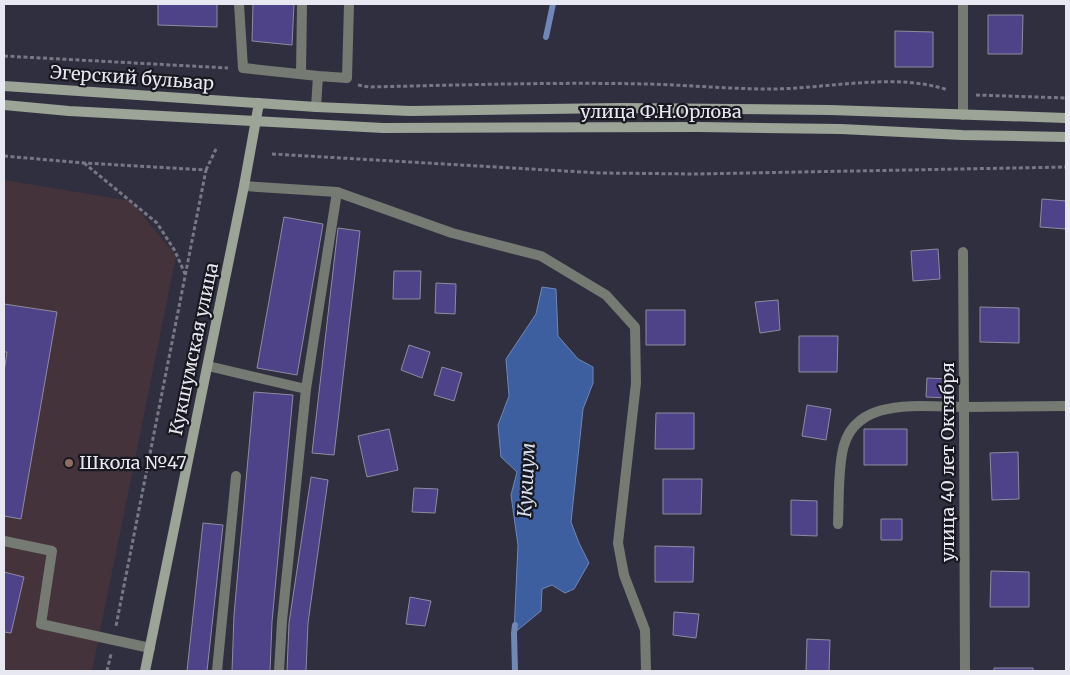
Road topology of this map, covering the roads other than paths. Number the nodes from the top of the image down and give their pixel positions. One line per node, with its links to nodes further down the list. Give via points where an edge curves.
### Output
1 (240, 4): 5 (street, via 242,68)
2 (302, 4): 5 (street)
3 (349, 4): 6 (street, via 347,78)
4 (963, 4): 11 (street)
5 (300, 74): 6 (street)
6 (318, 76): 10 (street)
7 (4, 86): 8 (main road, Эгерский бульвар)
8 (259, 103): 10 (main road, улица Ф.Н.Орлова); 13 (main road, Кукшумская улица)
9 (4, 105): 13 (main road, Эгерский бульвар)
10 (316, 107): 11 (main road, улица Ф.Н.Орлова, via 410,111 820,110)
11 (962, 115): 12 (main road, улица Ф.Н.Орлова)
12 (1066, 118)
13 (256, 121): 14 (main road, улица Ф.Н.Орлова, via 383,128 728,127); 15 (main road, Кукшумская улица)
14 (1066, 137)
15 (244, 186): 16 (street); 18 (main road, Кукшумская улица)
16 (337, 192): 19 (street); 29 (street, via 452,233 541,256 606,295 635,327 636,382 618,543 624,575 646,630)
17 (963, 252): 21 (street, улица 40 лет Октября)
18 (208, 366): 19 (street); 25 (main road, Кукшумская улица)
19 (306, 389): 28 (street)
20 (1066, 406): 21 (street)
21 (964, 407): 23 (street, via 900,407 875,411 859,421 847,437 842,454); 30 (street, улица 40 лет Октября)
22 (236, 476): 27 (street)
23 (838, 524)
24 (4, 541): 25 (street, via 52,551 42,624)
25 (150, 648): 26 (main road, Кукшумская улица)
26 (145, 671)
27 (217, 671)
28 (279, 671)
29 (646, 671)
30 (965, 671)

